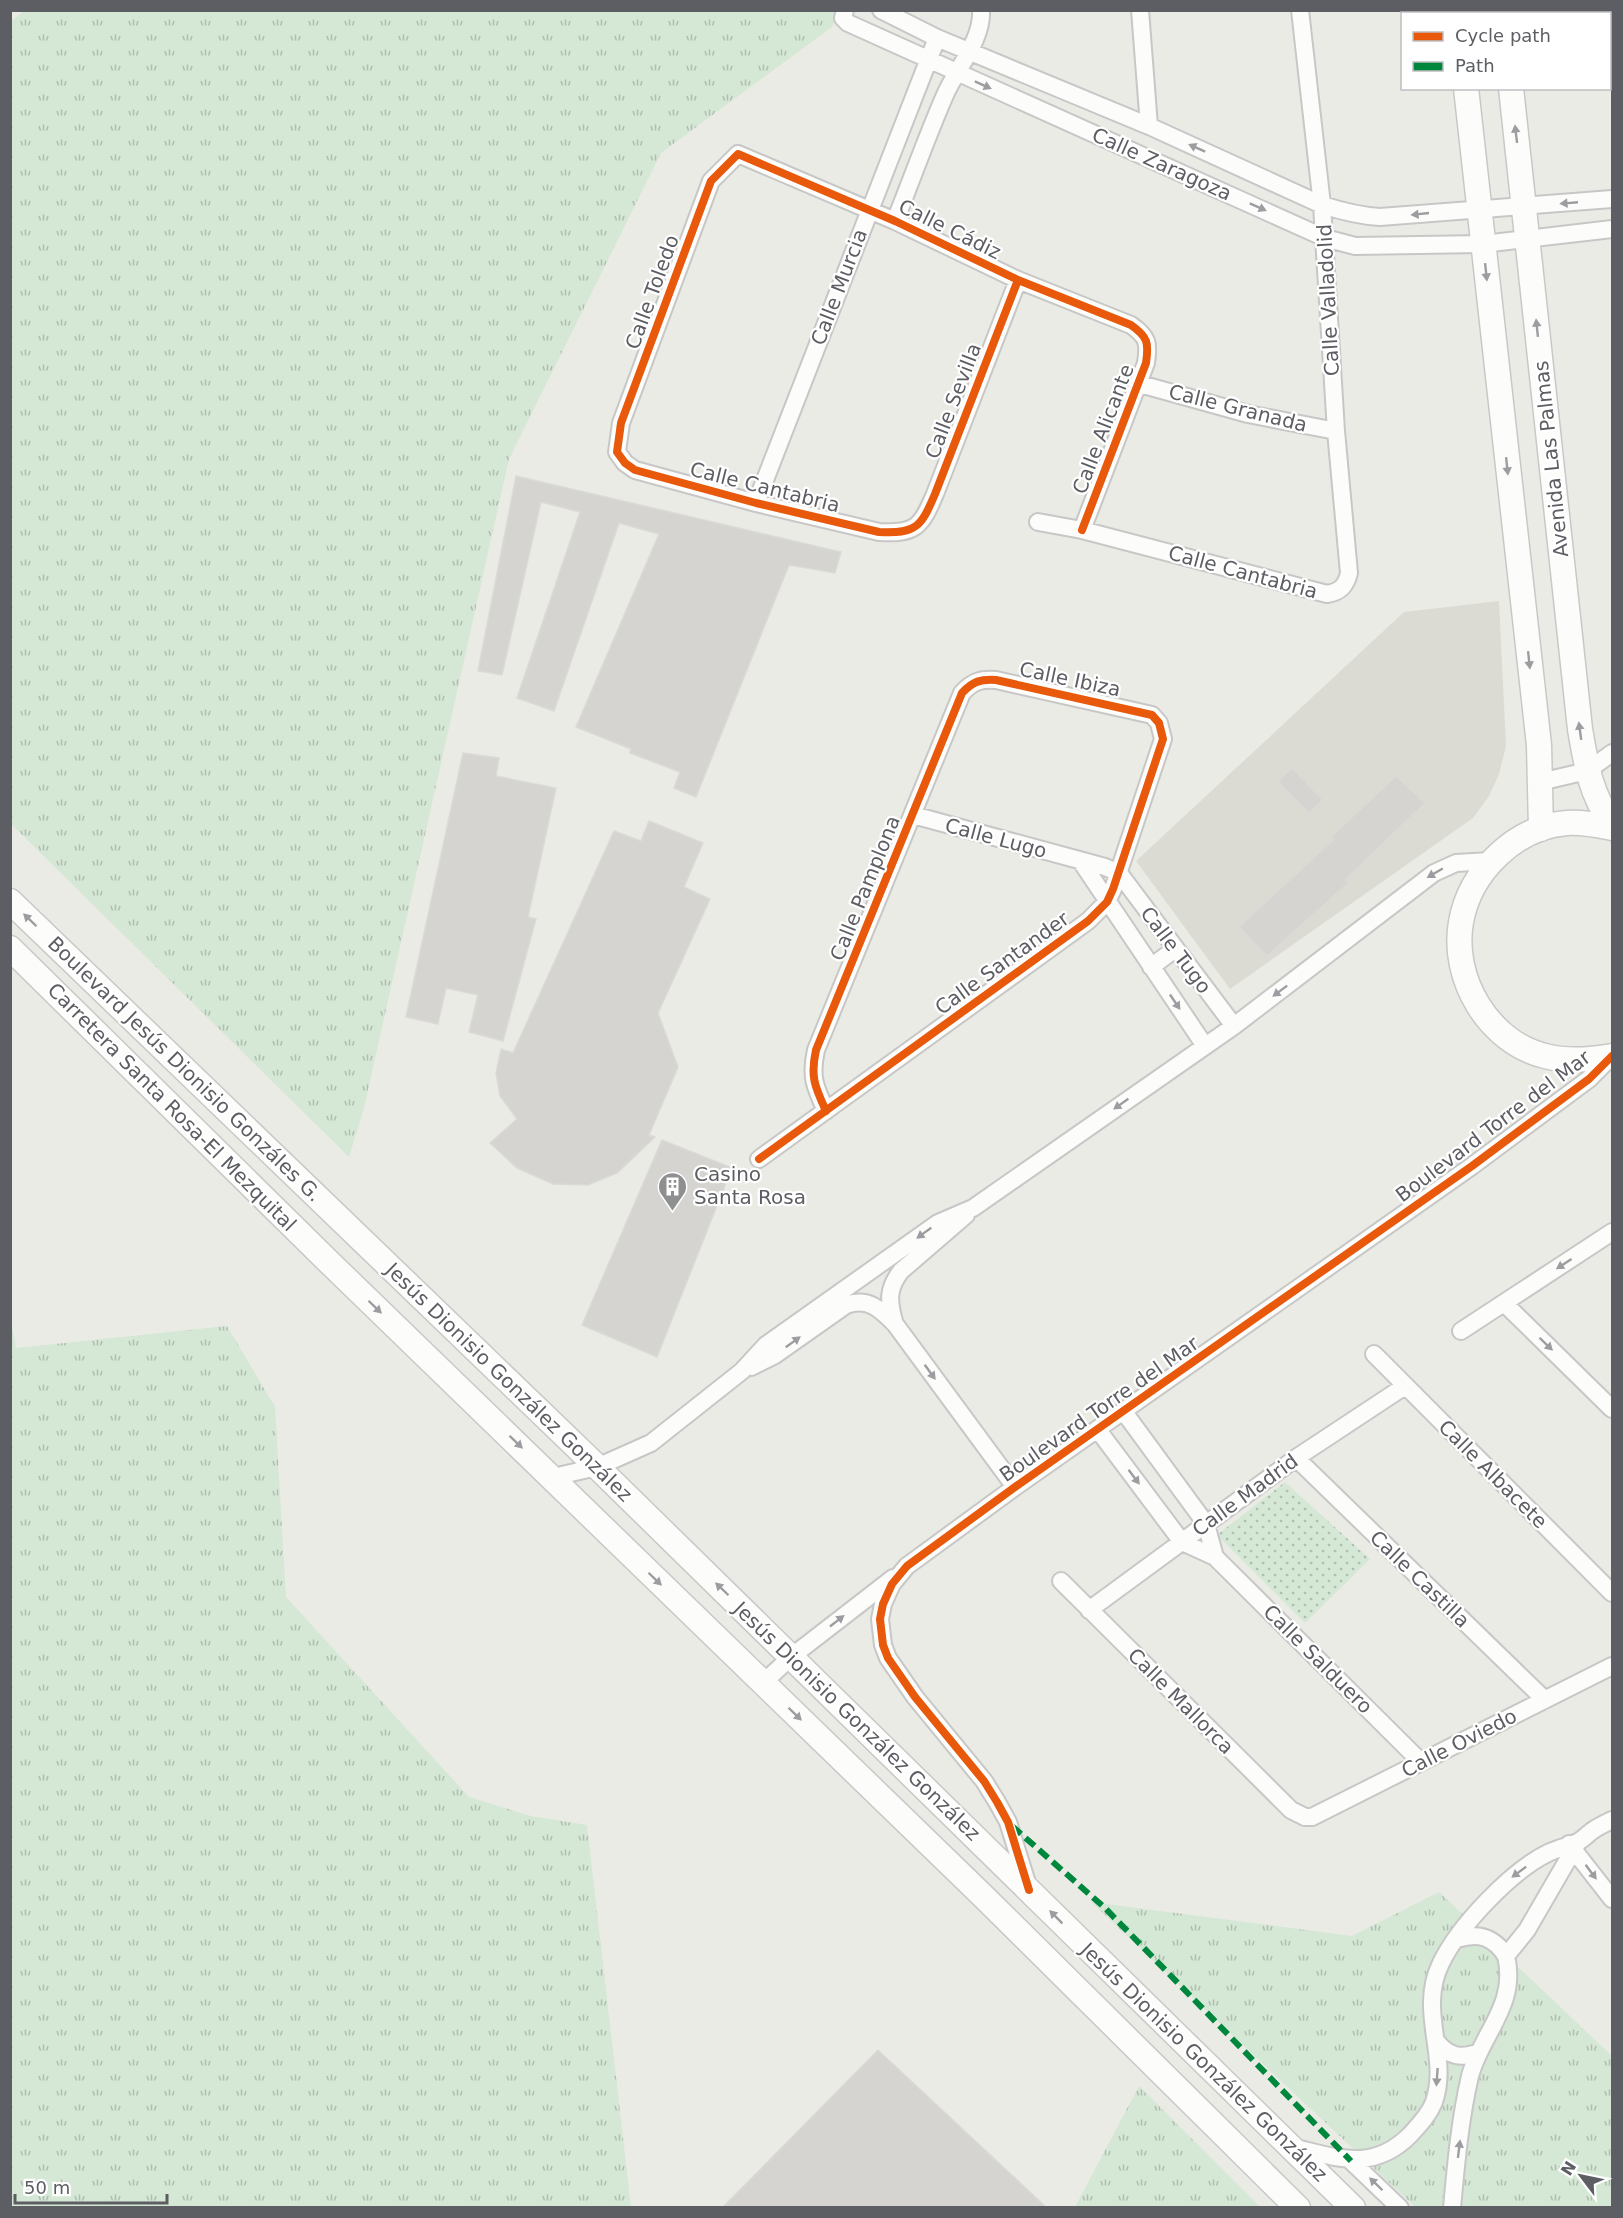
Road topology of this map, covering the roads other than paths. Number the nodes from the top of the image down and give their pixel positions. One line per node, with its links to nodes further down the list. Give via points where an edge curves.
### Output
1 (845, 10): 8 (street, Calle Zaragoza, via 845,21)
2 (881, 10): 6 (street, Calle Zaragoza)
3 (981, 10): 7 (street, Calle Murcia)
4 (1140, 10): 12 (street)
5 (1299, 10): 15 (street, Calle Valladolid)
6 (937, 38): 7 (street, Calle Zaragoza); 8 (street, Calle Murcia)
7 (969, 51): 9 (street, Calle Murcia); 12 (street, Calle Zaragoza)
8 (927, 61): 9 (street, Calle Zaragoza); 18 (street, Calle Murcia)
9 (956, 73): 19 (street, Calle Murcia); 21 (street, Calle Zaragoza, one-way to 21)
10 (1466, 90): 17 (main road)
11 (1511, 90): 16 (main road, Avenida Las Palmas, one-way to 11)
12 (1149, 126): 15 (street, Calle Zaragoza, one-way to 12)
13 (738, 154): 18 (street, Calle Cádiz); 28 (street, Calle Toledo, via 711,181 621,423)
14 (1612, 199): 16 (street, Calle Zaragoza, one-way to 16)
15 (1322, 205): 17 (street, Calle Zaragoza, one-way to 15, via 1367,216); 21 (street, Calle Valladolid)
16 (1525, 206): 17 (street, Calle Zaragoza); 22 (main road, Avenida Las Palmas)
17 (1478, 209): 23 (main road)
18 (869, 210): 19 (street, Calle Cádiz); 29 (street, Calle Murcia)
19 (895, 221): 24 (street, Calle Cádiz)
20 (1612, 229): 22 (street, Calle Zaragoza)
21 (1325, 238): 23 (street, Calle Zaragoza, via 1355,246); 27 (street, Calle Valladolid)
22 (1528, 239): 23 (street, Calle Zaragoza); 37 (main road, Avenida Las Palmas, one-way to 22)
23 (1483, 244): 38 (main road, one-way to 38, via 1539,745)
24 (1018, 280): 25 (street, Calle Cádiz, via 1131,325); 31 (street, Calle Sevilla, via 935,494 926,515)
25 (1144, 338): 26 (street, Calle Alicante, via 1148,352)
26 (1140, 384): 27 (street, Calle Granada, via 1248,414); 32 (street, Calle Alicante)
27 (1336, 431): 33 (street, Calle Valladolid, via 1349,573)
28 (617, 452): 29 (street, Calle Cantabria, via 635,470)
29 (756, 503): 31 (street, Calle Cantabria, via 879,532)
30 (1038, 522): 32 (street, Calle Cantabria)
31 (912, 530)
32 (1082, 530): 33 (street, Calle Cantabria, via 1327,594)
33 (1342, 588)
34 (972, 683): 35 (street, Calle Ibiza, via 996,680 1140,711); 39 (street, Calle Pamplona, via 956,705)
35 (1159, 723): 44 (street, Calle Santander, via 1163,739)
36 (1612, 753): 37 (street)
37 (1587, 771): 38 (street); 40 (main road, Avenida Las Palmas, via 1600,807)
38 (1540, 783): 41 (main road)
39 (913, 815): 42 (street, Calle Lugo); 53 (street, Calle Pamplona, via 816,1050 813,1083)
40 (1612, 826): 41 (main road, via 1566,823)
41 (1541, 829): 43 (main road, via 1514,842)
42 (1080, 860): 44 (street, Calle Lugo); 46 (street)
43 (1491, 861): 50 (street, one-way to 50, via 1456,863 1434,873); 52 (main road, via 1472,889 1461,922 1460,957 1469,990 1487,1019 1513,1042 1544,1056 1577,1061)
44 (1119, 873): 46 (street, Calle Santander); 48 (street, Calle Tugo)
45 (10, 901): 57 (main road, Boulevard Jesús Dionisio Gonzáles G., one-way to 45)
46 (1107, 902): 49 (street, Calle Tugo); 53 (street, Calle Santander, via 1088,921)
47 (10, 948): 58 (main road, Carretera Santa Rosa-El Mezquital)
48 (1175, 949): 49 (street); 50 (street, Calle Tugo)
49 (1151, 967): 51 (street, Calle Tugo, one-way to 51)
50 (1234, 1026): 51 (street)
51 (1205, 1046): 55 (street, one-way to 55)
52 (1612, 1056): 66 (street, Boulevard Torre del Mar, via 1589,1079 1472,1166)
53 (826, 1111): 54 (street, Calle Santander)
54 (759, 1159)
55 (973, 1209): 60 (street, via 896,1278 889,1296); 63 (street, one-way to 63, via 938,1223 766,1345)
56 (1611, 1235): 59 (street, one-way to 59)
57 (359, 1237): 69 (main road, Jesús Dionisio González González)
58 (333, 1266): 70 (main road, Jesús Dionisio González González, one-way to 70)
59 (1504, 1303): 61 (street); 65 (street, one-way to 65)
60 (895, 1324): 63 (street, one-way to 60, via 775,1355 854,1302 872,1304); 71 (street, one-way to 71)
61 (1461, 1331)
62 (1374, 1354): 64 (street, Calle Albacete)
63 (742, 1371): 69 (street, via 651,1443)
64 (1405, 1386): 68 (street, Calle Madrid); 77 (street, Calle Albacete)
65 (1612, 1409)
66 (1124, 1412): 67 (street, Boulevard Torre del Mar); 72 (street, Calle Salduero)
67 (1098, 1430): 71 (street, Boulevard Torre del Mar); 73 (street, Calle Salduero, one-way to 73)
68 (1296, 1458): 72 (street, Calle Madrid); 82 (street, Calle Castilla)
69 (597, 1467): 70 (street); 79 (main road, Jesús Dionisio González González, one-way to 69)
70 (554, 1479): 81 (main road, Jesús Dionisio González González, one-way to 81)
71 (1015, 1487): 75 (street, Boulevard Torre del Mar)
72 (1206, 1524): 73 (street, Calle Madrid); 74 (street, Calle Salduero)
73 (1182, 1542): 74 (street, Calle Salduero); 78 (street, Calle Madrid)
74 (1215, 1557): 83 (street, Calle Salduero)
75 (907, 1566): 79 (street, Boulevard Torre del Mar, one-way to 75); 87 (street, Boulevard Torre del Mar, via 892,1584 883,1604 883,1645 915,1697 997,1802 1008,1822)
76 (1061, 1581): 78 (street, Calle Mallorca)
77 (1612, 1593)
78 (1089, 1610): 84 (street, Calle Mallorca, via 1291,1810)
79 (791, 1657): 81 (street, Boulevard Torre del Mar); 87 (main road, Jesús Dionisio González González)
80 (1612, 1666): 82 (street, Calle Oviedo)
81 (763, 1683): 95 (main road, Jesús Dionisio González González, one-way to 95)
82 (1545, 1700): 83 (street, Calle Oviedo)
83 (1421, 1762): 84 (street, Calle Oviedo)
84 (1305, 1817)
85 (1612, 1820): 86 (street)
86 (1574, 1845): 88 (street, one-way to 88); 89 (street, one-way to 89, via 1547,1853 1512,1877); 90 (street, via 1527,1930)
87 (1029, 1890): 93 (main road, Jesús Dionisio González González, one-way to 87)
88 (1612, 1899)
89 (1457, 1939): 90 (street, via 1483,1936); 91 (street, via 1440,1964 1432,1991 1432,2026)
90 (1506, 1956): 92 (street, via 1510,1970 1502,2008)
91 (1437, 2042): 92 (street, via 1454,2056); 94 (street, one-way to 94, via 1438,2075 1428,2114 1402,2143 1385,2153)
92 (1479, 2052): 98 (street, one-way to 92, via 1466,2094)
93 (1291, 2147): 94 (street); 96 (main road, Jesús Dionisio González González)
94 (1351, 2161): 97 (street, one-way to 94)
95 (1298, 2208)
96 (1353, 2208)
97 (1400, 2208)
98 (1452, 2208)

